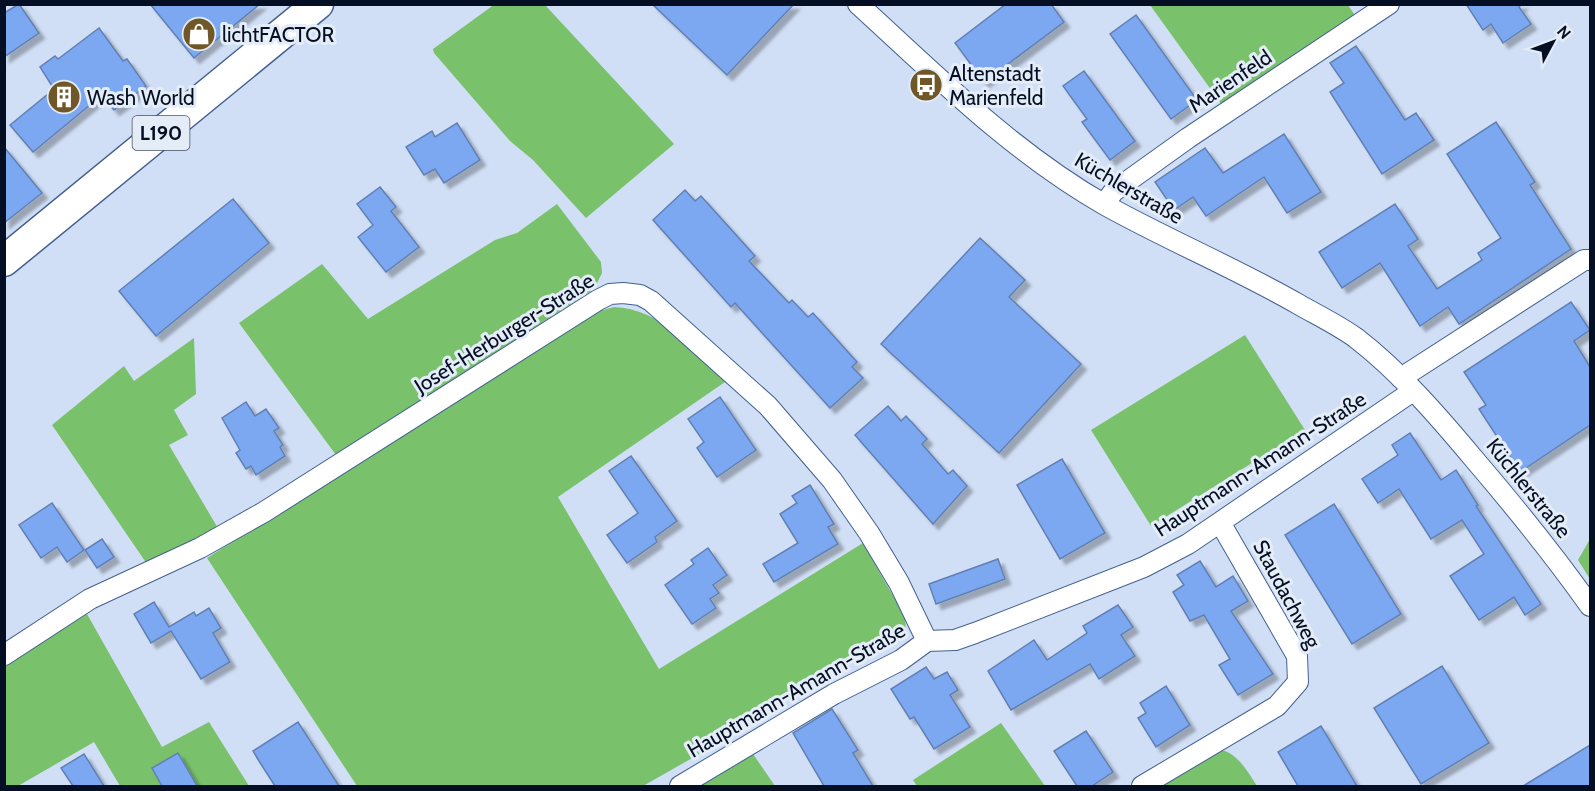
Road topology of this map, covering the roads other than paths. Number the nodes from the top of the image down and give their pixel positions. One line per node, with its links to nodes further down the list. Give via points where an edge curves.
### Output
1 (318, 4): 6 (main road, L190)
2 (858, 4): 4 (street, Küchlerstraße, via 1005,137)
3 (1389, 4): 4 (street, Marienfeld, via 1170,150 1114,191)
4 (1104, 204): 7 (street, Küchlerstraße, via 1327,320 1355,337)
5 (1590, 260): 7 (street, via 1584,260)
6 (4, 261)
7 (1407, 385): 8 (street, Hauptmann-Amann-Straße); 9 (street, Küchlerstraße, via 1499,488)
8 (1221, 524): 10 (street, Hauptmann-Amann-Straße, via 1144,567 956,640); 13 (street, Staudachweg, via 1297,656 1298,682 1277,705)
9 (1590, 606)
10 (927, 641): 11 (street, Josef-Herburger-Straße, via 899,582 869,533 832,480 768,406 661,308 640,295 623,293 598,300 223,537 90,599); 12 (street, Hauptmann-Amann-Straße, via 901,660 834,694)
11 (4, 655)
12 (680, 786)
13 (1142, 786)

